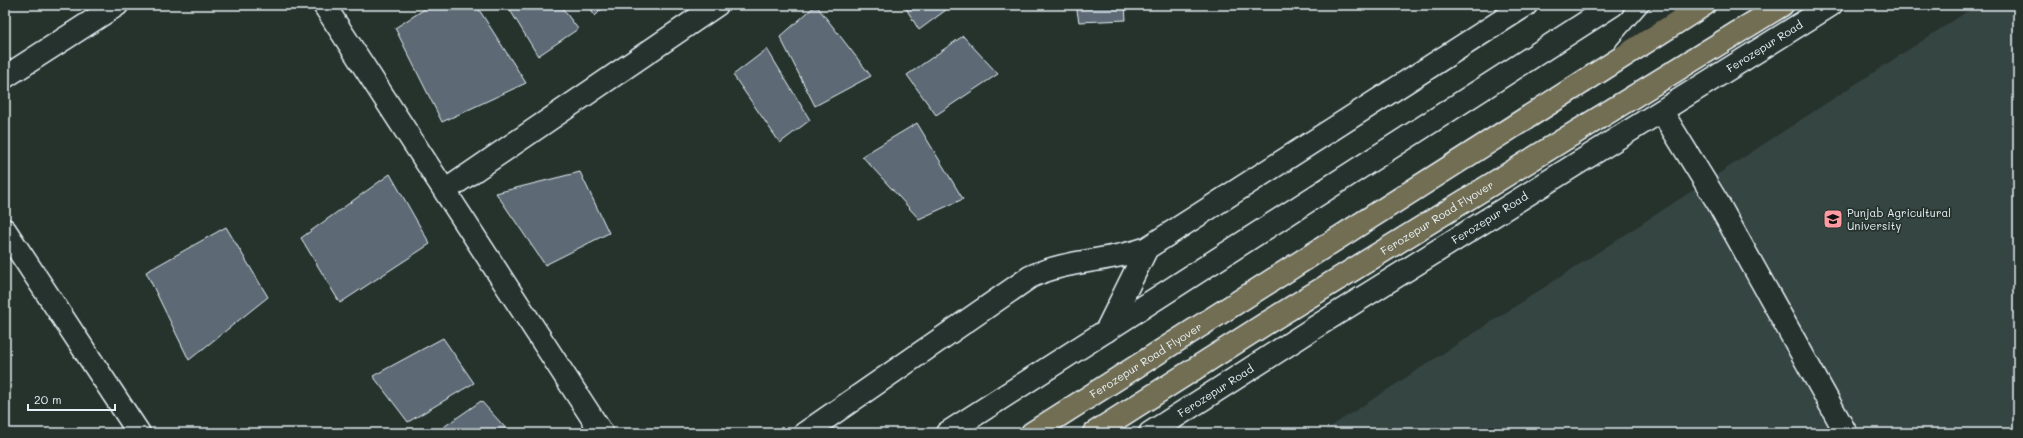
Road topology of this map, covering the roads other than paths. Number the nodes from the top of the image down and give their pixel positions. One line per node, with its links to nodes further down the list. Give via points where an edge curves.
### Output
1 (117, 5): 13 (street)
2 (324, 5): 15 (street)
3 (717, 5): 15 (street)
4 (1526, 5): 17 (street)
5 (1613, 5): 18 (street)
6 (1667, 5): 12 (street)
7 (1704, 5): 12 (main road, Ferozepur Road Flyover)
8 (1782, 5): 11 (main road, Ferozepur Road Flyover)
9 (1816, 5): 11 (street, via 1795,17)
10 (1831, 5): 14 (street, Ferozepur Road)
11 (1734, 35): 24 (main road, Ferozepur Road Flyover, via 1265,324)
12 (1620, 58): 23 (main road, Ferozepur Road Flyover)
13 (5, 77)
14 (1662, 112): 25 (street, Ferozepur Road, via 1328,319); 26 (street, via 1718,203)
15 (446, 190): 20 (street)
16 (5, 230): 19 (street)
17 (1148, 248): 18 (street); 21 (street, via 1128,255 1064,265 1030,277)
18 (1106, 331): 22 (street)
19 (139, 433)
20 (602, 433)
21 (805, 433)
22 (948, 433)
23 (1032, 433)
24 (1094, 433)
25 (1150, 433)
26 (1846, 433)

